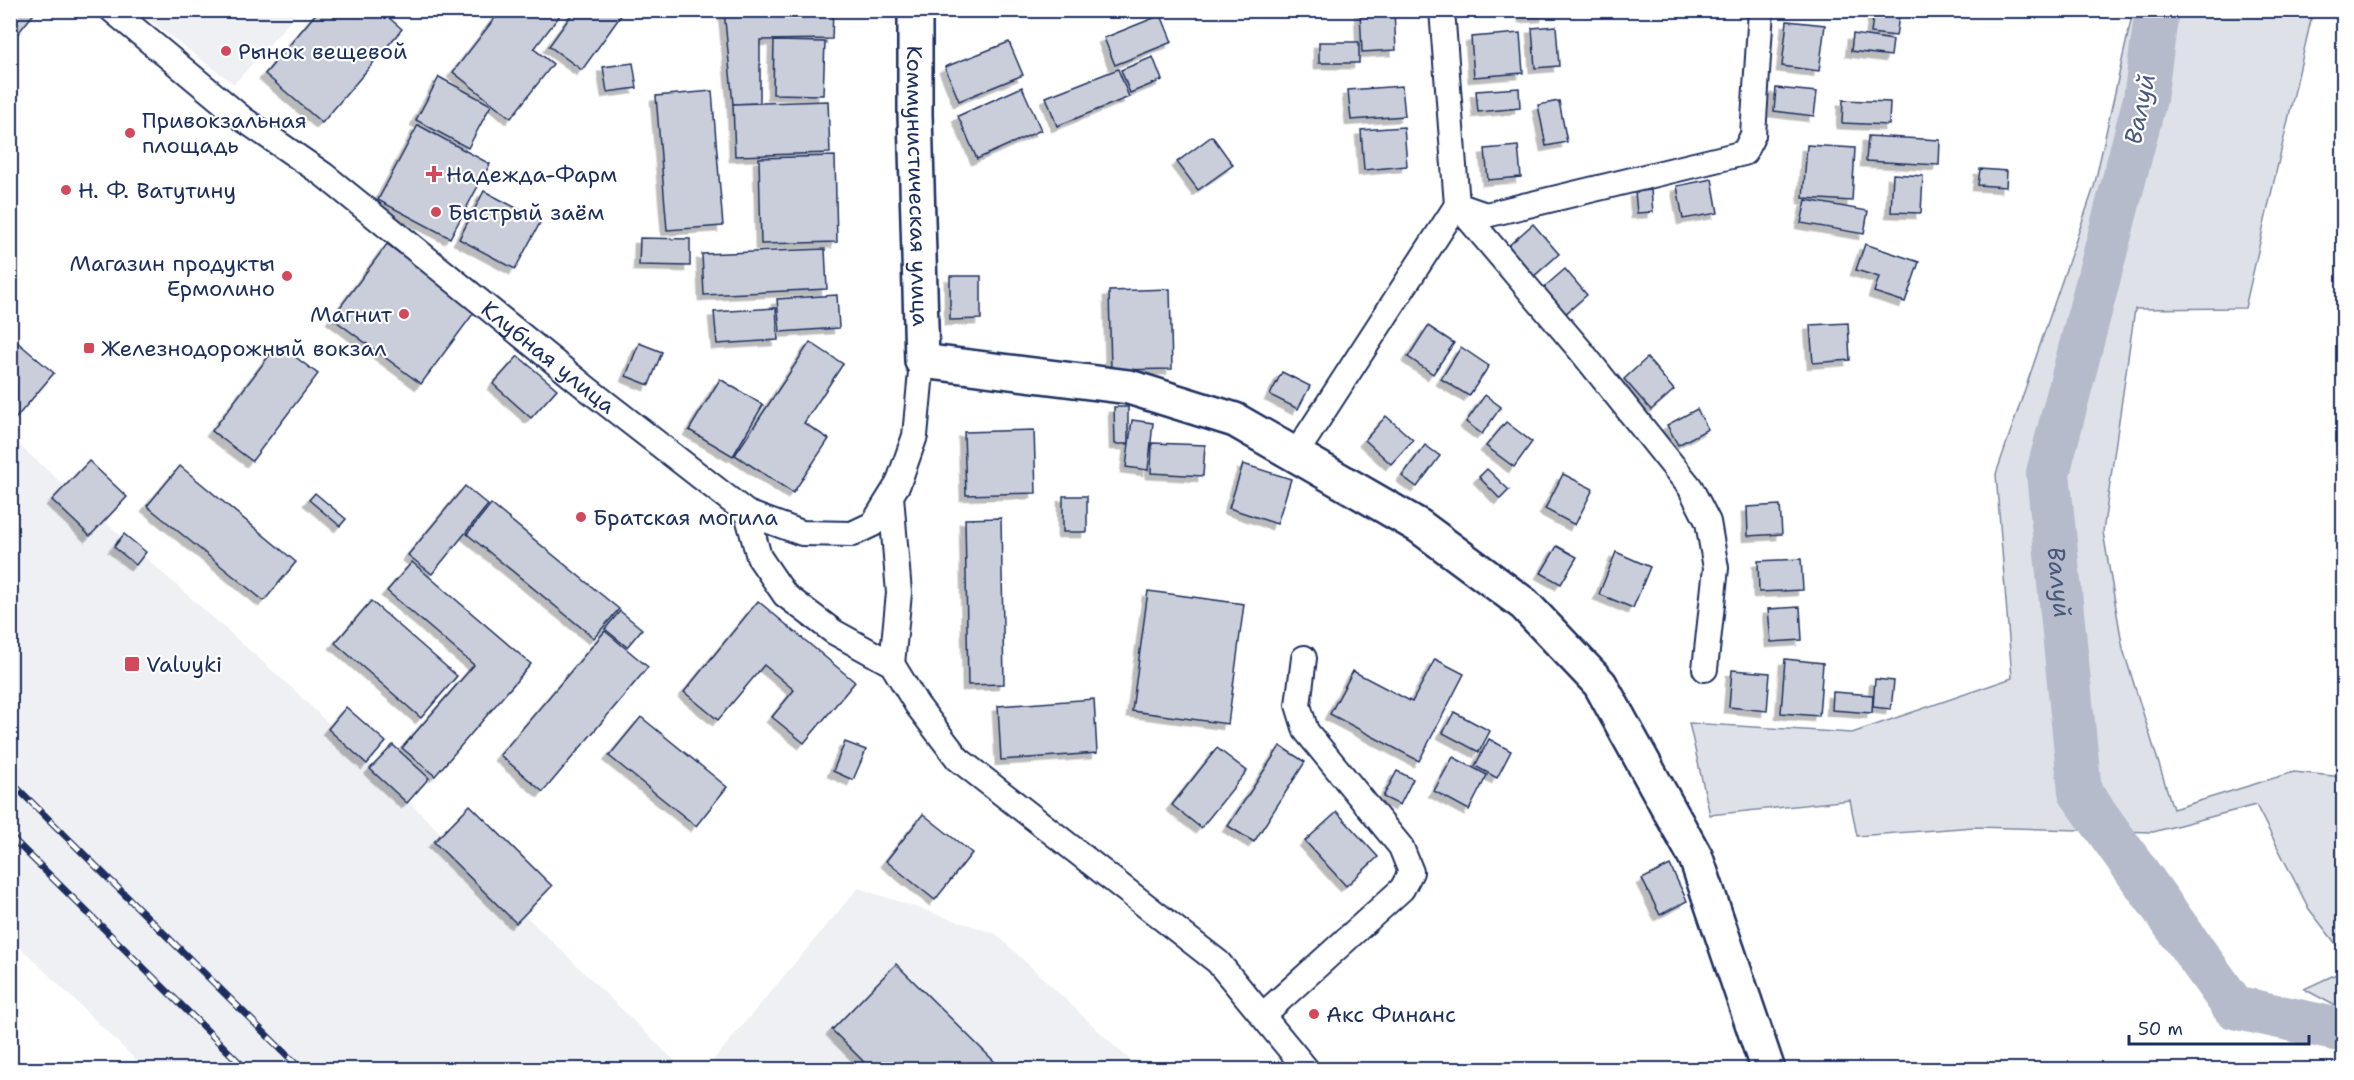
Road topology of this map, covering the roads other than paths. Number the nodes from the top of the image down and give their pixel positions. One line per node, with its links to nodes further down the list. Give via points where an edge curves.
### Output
1 (112, 10): 9 (street, Клубная улица, via 243,119 324,175)
2 (915, 10): 6 (main road, Коммунистическая улица)
3 (1442, 10): 5 (street)
4 (1761, 10): 5 (street, via 1754,135 1743,153 1486,215)
5 (1457, 205): 7 (street); 12 (street, via 1690,487 1704,513 1716,568)
6 (922, 361): 7 (main road, via 1129,387 1235,420); 8 (street, Клубная улица, via 915,436)
7 (1295, 455): 15 (main road, via 1419,526 1524,604 1599,684 1696,858)
8 (891, 496): 9 (street, Клубная улица, via 873,524 852,534 802,533); 11 (street, via 899,593)
9 (747, 513): 11 (street, via 759,558 785,595 834,632)
10 (1304, 658): 13 (street, via 1298,705 1306,731 1401,848 1411,872 1402,889)
11 (892, 664): 13 (street, via 958,759 1218,962)
12 (1705, 669)
13 (1263, 1016): 14 (street)
14 (1307, 1070)
15 (1768, 1070)

